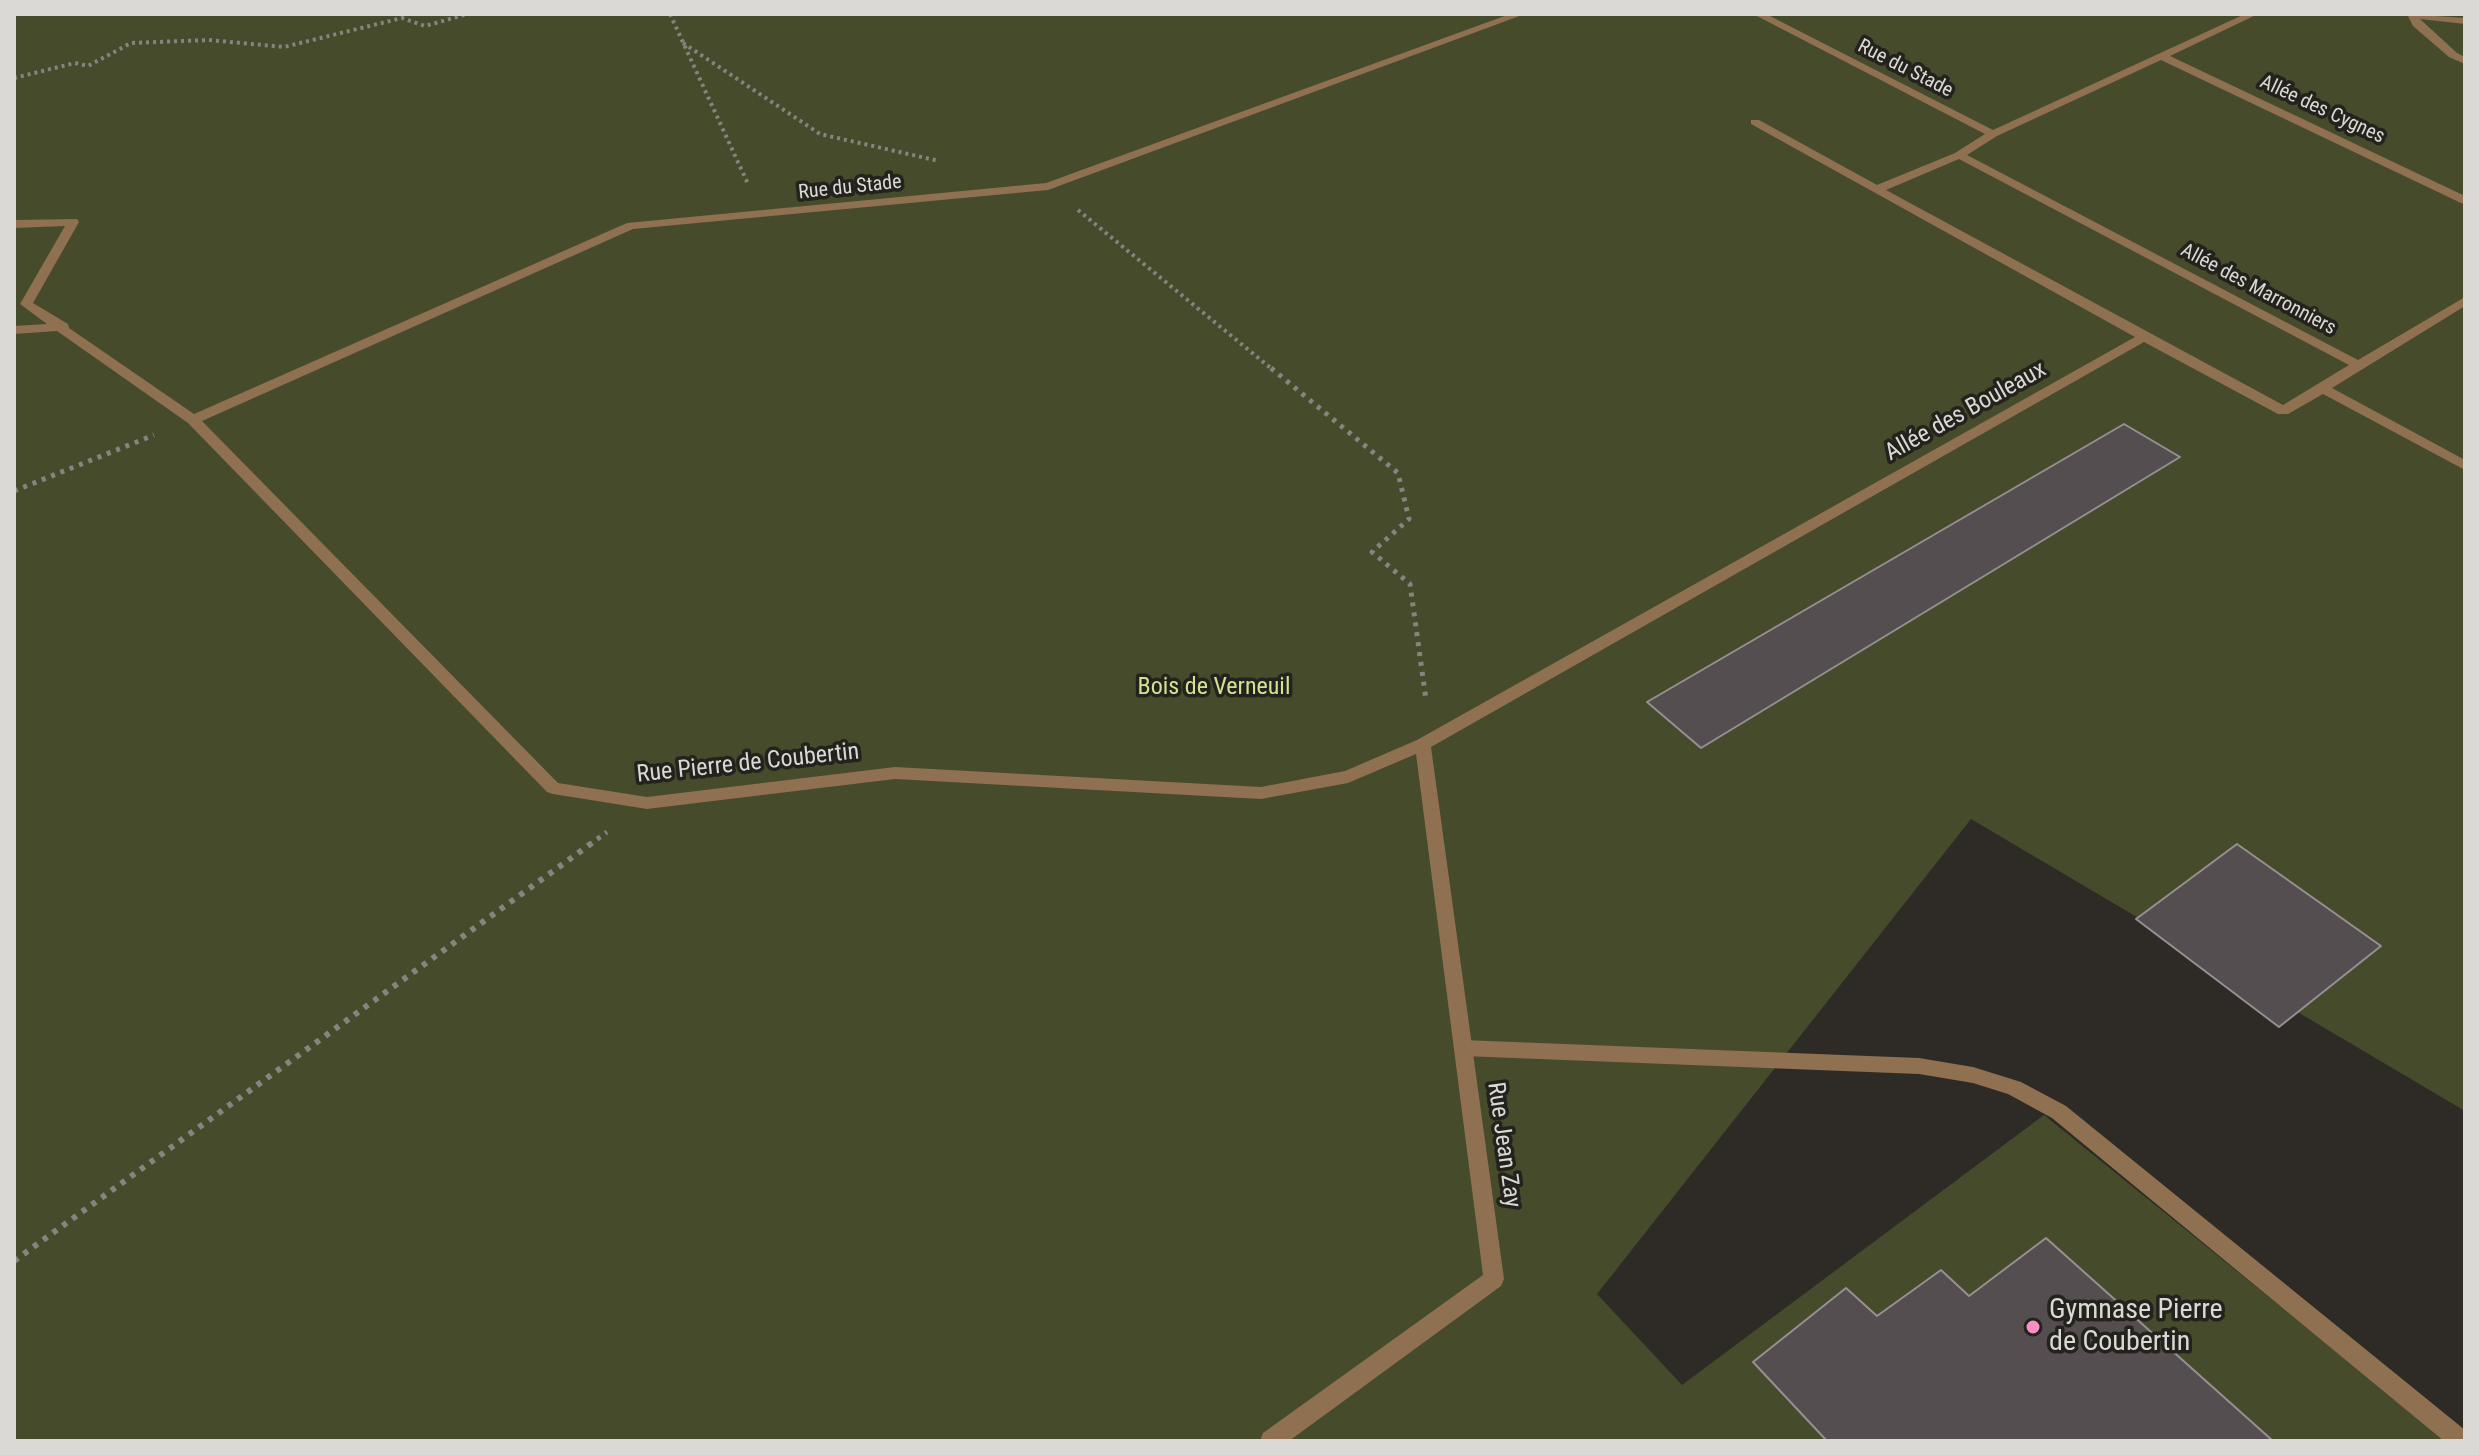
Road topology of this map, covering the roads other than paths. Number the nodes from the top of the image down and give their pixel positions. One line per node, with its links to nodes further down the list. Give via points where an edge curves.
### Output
1 (1520, 14): 20 (street, Rue du Stade, via 1048,186 631,226)
2 (1758, 14): 9 (street, Rue du Stade)
3 (2253, 14): 6 (street)
4 (2412, 14): 5 (street); 7 (street, via 2417,24)
5 (2465, 21)
6 (2161, 56): 9 (street); 12 (street, Allée des Cygnes)
7 (2465, 61)
8 (1755, 122): 11 (street)
9 (1993, 134): 10 (street)
10 (1959, 155): 11 (street); 18 (street, Allée des Marronniers)
11 (1877, 189): 17 (street)
12 (2465, 200)
13 (14, 224): 15 (street, Rue Pierre de Coubertin, via 73,222 26,304)
14 (2465, 301): 18 (street)
15 (63, 327): 16 (street); 20 (street, Rue Pierre de Coubertin)
16 (14, 330)
17 (2144, 337): 19 (street, via 2283,411); 22 (street, Allée des Bouleaux)
18 (2358, 365): 19 (street)
19 (2323, 388): 21 (street)
20 (193, 420): 22 (street, Rue Pierre de Coubertin, via 553,788 647,803 895,773 1261,793 1348,777)
21 (2465, 466)
22 (1427, 742): 23 (street, Rue Jean Zay)
23 (1463, 1048): 24 (street, Rue Jean Zay, via 1494,1279); 25 (street, via 1919,1066 2014,1088 2059,1112)
24 (1271, 1441)
25 (2461, 1441)

